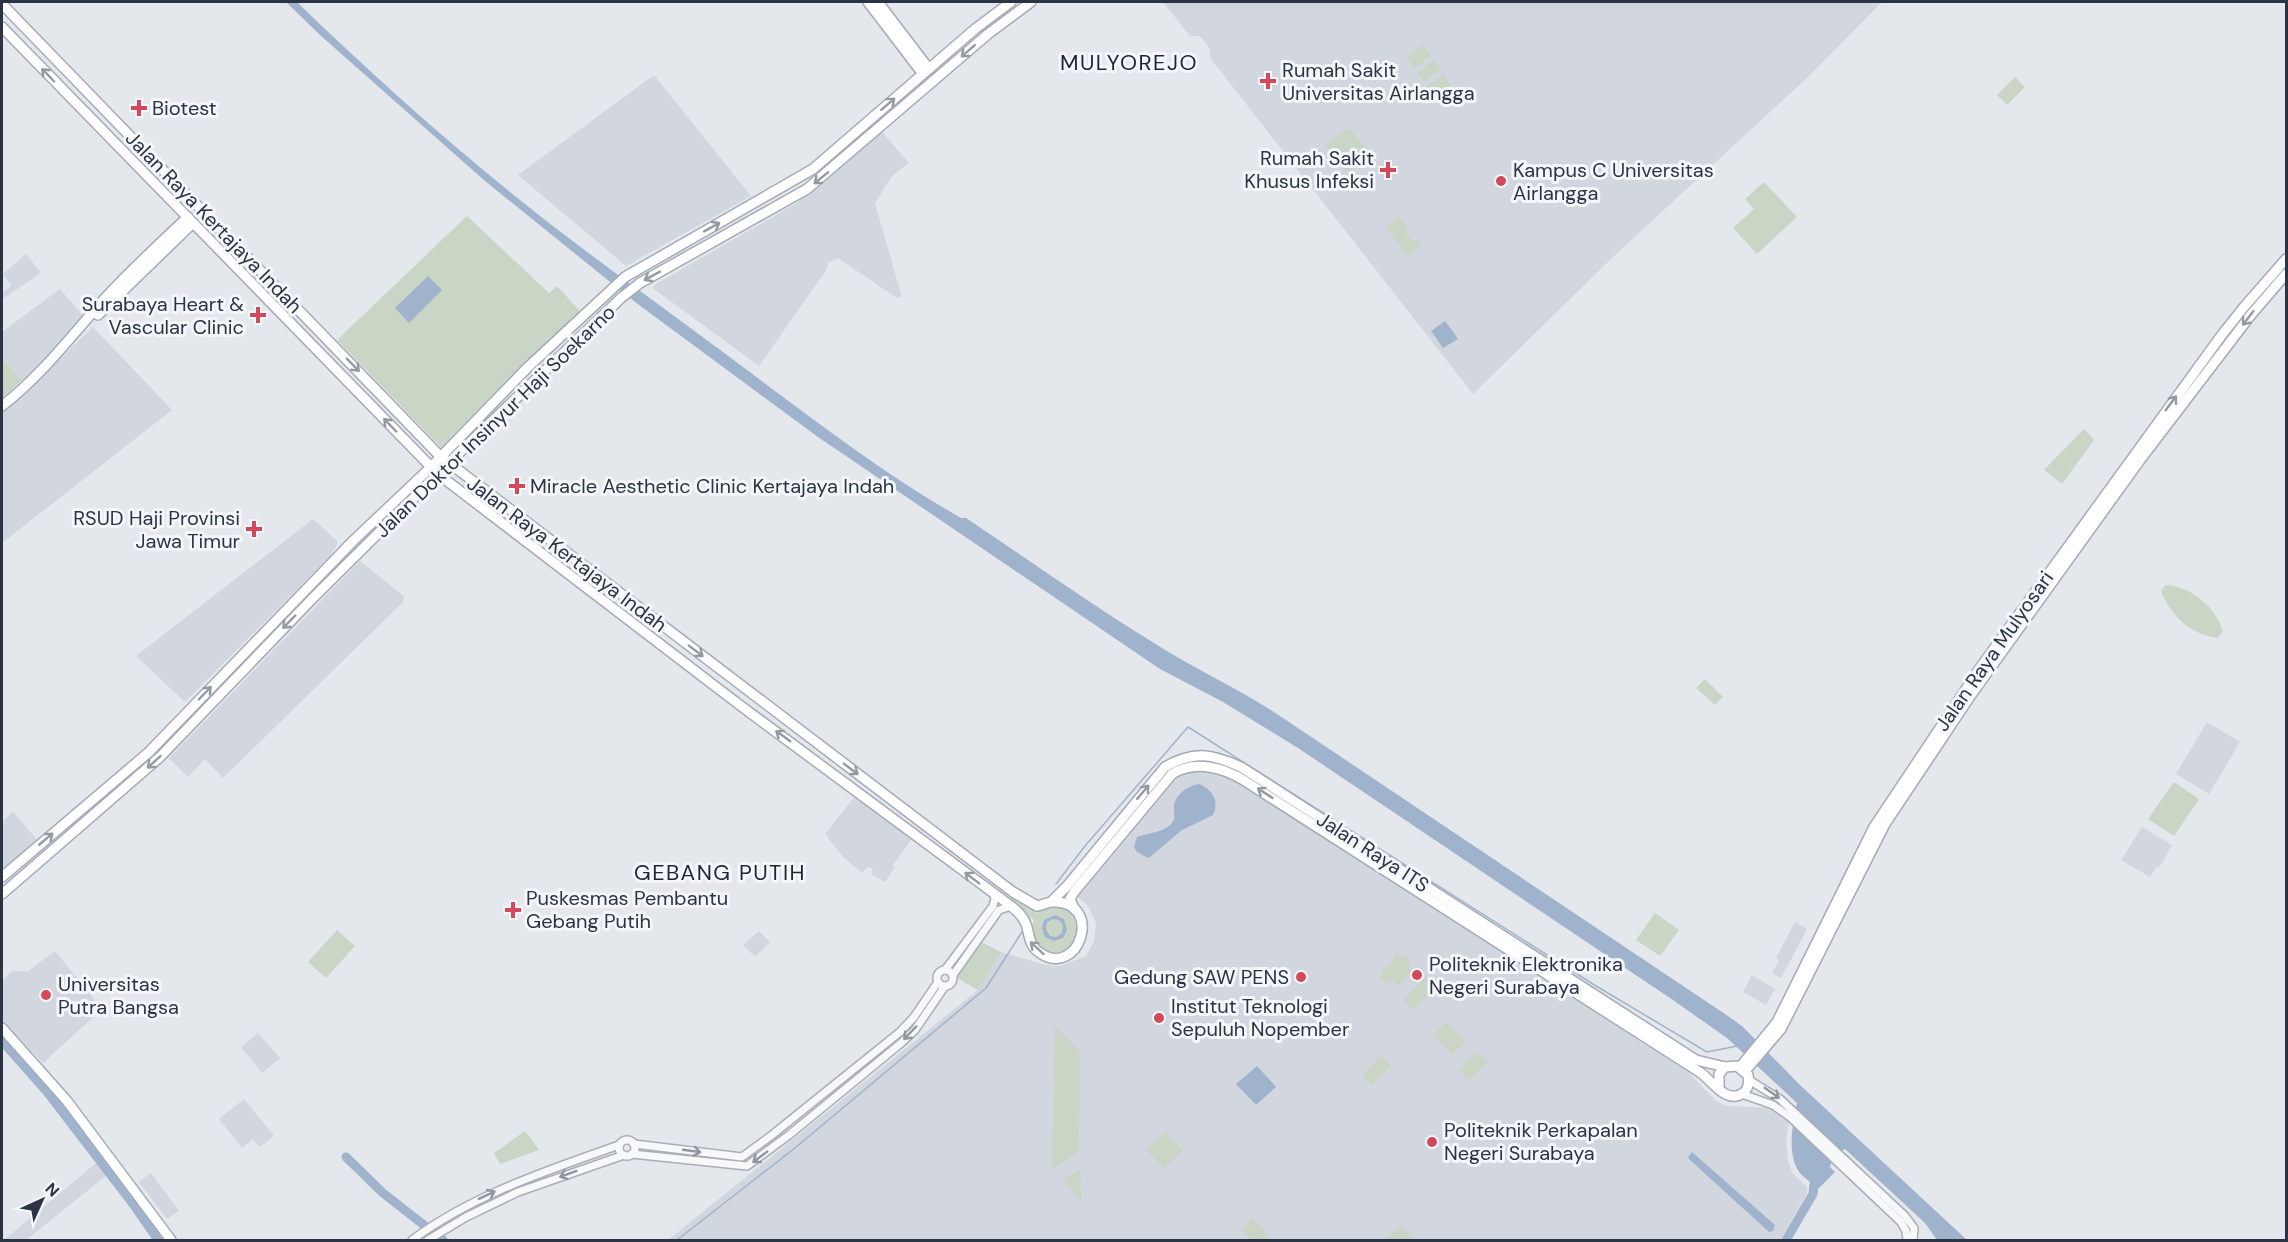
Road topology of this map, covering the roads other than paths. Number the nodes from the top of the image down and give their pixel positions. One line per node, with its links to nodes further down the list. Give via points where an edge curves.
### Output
1 (868, 2): 9 (main road)
2 (878, 2): 9 (main road)
3 (1011, 2): 6 (main road, Jalan Doktor Insinyur Haji Soekarno)
4 (1031, 2): 8 (main road, Jalan Doktor Insinyur Haji Soekarno)
5 (2, 4): 10 (main road, Jalan Raya Kertajaya Indah)
6 (981, 25): 8 (main road); 9 (main road, Jalan Doktor Insinyur Haji Soekarno)
7 (2, 27): 12 (main road, Jalan Raya Kertajaya Indah, one-way to 7)
8 (988, 34): 15 (main road, Jalan Doktor Insinyur Haji Soekarno, one-way to 15)
9 (926, 72): 14 (main road, Jalan Doktor Insinyur Haji Soekarno, one-way to 9)
10 (81, 84): 11 (main road, Jalan Raya Kertajaya Indah); 12 (main road)
11 (91, 95): 13 (main road, via 83,98); 20 (main road, Jalan Raya Kertajaya Indah)
12 (69, 96): 13 (main road, Jalan Raya Kertajaya Indah)
13 (79, 106): 16 (main road, Jalan Raya Kertajaya Indah)
14 (869, 122): 15 (main road, via 873,129); 22 (main road, Jalan Doktor Insinyur Haji Soekarno, one-way to 14, via 625,277 801,178)
15 (879, 128): 19 (main road, Jalan Doktor Insinyur Haji Soekarno, one-way to 19, via 807,189 635,286)
16 (191, 220): 24 (main road, Jalan Raya Kertajaya Indah); 29 (main road)
17 (2286, 260): 21 (main road, Jalan Raya Mulyosari)
18 (2286, 274): 23 (main road, Jalan Raya Mulyosari, one-way to 23)
19 (600, 317): 22 (main road, via 568,342 564,343); 27 (main road, Jalan Doktor Insinyur Haji Soekarno)
20 (320, 331): 24 (main road, via 318,339); 25 (main road, Jalan Raya Kertajaya Indah)
21 (2223, 333): 23 (main road); 30 (main road, Jalan Raya Mulyosari, one-way to 21)
22 (561, 337): 28 (main road, Jalan Doktor Insinyur Haji Soekarno)
23 (2232, 339): 30 (main road, Jalan Raya Mulyosari)
24 (309, 342): 26 (main road, Jalan Raya Kertajaya Indah)
25 (333, 344): 26 (main road, via 324,346); 31 (main road, Jalan Raya Kertajaya Indah, one-way to 31)
26 (322, 355): 33 (main road, Jalan Raya Kertajaya Indah, one-way to 26)
27 (560, 357): 28 (main road, via 553,352 536,366); 32 (main road, Jalan Doktor Insinyur Haji Soekarno)
28 (527, 368): 31 (main road, Jalan Doktor Insinyur Haji Soekarno)
29 (2, 406)
30 (2144, 447): 60 (main road, Jalan Raya Mulyosari, via 1874,827 1777,1022)
31 (441, 456): 32 (main road, Jalan Raya Kertajaya Indah); 33 (main road, Jalan Doktor Insinyur Haji Soekarno)
32 (449, 463): 34 (main road, Jalan Doktor Insinyur Haji Soekarno); 36 (main road, Jalan Raya Kertajaya Indah)
33 (430, 467): 34 (main road, Jalan Raya Kertajaya Indah); 35 (main road, Jalan Doktor Insinyur Haji Soekarno)
34 (438, 474): 37 (main road, Jalan Doktor Insinyur Haji Soekarno); 38 (main road, Jalan Raya Kertajaya Indah)
35 (298, 597): 37 (main road); 41 (main road, Jalan Doktor Insinyur Haji Soekarno, one-way to 35, via 149,752)
36 (626, 598): 38 (main road); 39 (main road, Jalan Raya Kertajaya Indah, one-way to 39)
37 (306, 605): 43 (main road, Jalan Doktor Insinyur Haji Soekarno, one-way to 43, via 160,757)
38 (617, 610): 40 (main road, Jalan Raya Kertajaya Indah, one-way to 38)
39 (816, 742): 40 (main road); 47 (main road, Jalan Raya Kertajaya Indah, one-way to 47)
40 (808, 754): 50 (main road, Jalan Raya Kertajaya Indah, one-way to 40)
41 (100, 793): 42 (main road, Jalan Doktor Insinyur Haji Soekarno); 43 (main road, via 105,803)
42 (92, 801): 44 (main road); 46 (main road, Jalan Doktor Insinyur Haji Soekarno, one-way to 42)
43 (109, 802): 44 (main road, Jalan Doktor Insinyur Haji Soekarno)
44 (100, 811): 49 (main road, Jalan Doktor Insinyur Haji Soekarno)
45 (1130, 815): 51 (main road, Jalan Raya ITS); 53 (main road, Jalan Raya ITS, via 1071,896); 57 (main road, Jalan Raya ITS, via 1183,767 1208,767 1238,776 1329,829 1381,866)
46 (2, 877)
47 (1004, 884): 48 (main road, Jalan Raya Kertajaya Indah); 50 (main road, via 1002,891)
48 (1013, 892): 51 (main road, Jalan Raya Kertajaya Indah, via 1037,906); 52 (main road, via 1007,896)
49 (2, 894)
50 (994, 894): 52 (main road, Jalan Raya Kertajaya Indah); 54 (street, via 993,906)
51 (1051, 902): 53 (main road, via 1064,903)
52 (1008, 905): 53 (main road, Jalan Raya Kertajaya Indah, one-way to 52, via 1083,928 1079,944 1068,954 1057,957 1035,949 1029,941 1026,923); 55 (street, via 999,910)
53 (1075, 910)
54 (945, 970): 55 (street); 56 (street, via 939,973)
55 (953, 975): 56 (street, via 952,982)
56 (941, 984): 61 (street, via 900,1032); 62 (street, one-way to 62, via 915,1030)
57 (1619, 1015): 59 (main road, Jalan Raya ITS, via 1696,1060); 63 (main road, Jalan Raya ITS)
58 (2, 1028): 78 (main road, via 67,1101)
59 (1725, 1067): 60 (main road); 63 (main road, via 1719,1074)
60 (1746, 1068): 64 (main road, via 1747,1088); 65 (street, one-way to 65)
61 (846, 1074): 62 (street); 66 (street)
62 (853, 1081): 67 (street)
63 (1719, 1088): 64 (main road, via 1729,1096)
64 (1742, 1094): 65 (street)
65 (1791, 1114): 72 (street)
66 (783, 1127): 67 (street); 68 (street, one-way to 66, via 736,1157 747,1154)
67 (789, 1135): 70 (street, one-way to 70, via 747,1166)
68 (634, 1143): 69 (street, via 626,1140); 70 (street)
69 (619, 1145): 71 (street); 73 (street)
70 (632, 1154): 71 (street)
71 (624, 1155): 74 (street, one-way to 74)
72 (1836, 1156): 80 (street, via 1901,1222); 81 (street, via 1911,1223)
73 (514, 1183): 74 (street); 75 (street, one-way to 73)
74 (518, 1192): 76 (street)
75 (462, 1208): 76 (street); 79 (street)
76 (466, 1217): 77 (street)
77 (430, 1239)
78 (171, 1240)
79 (412, 1240)
80 (1906, 1240)
81 (1913, 1240)

